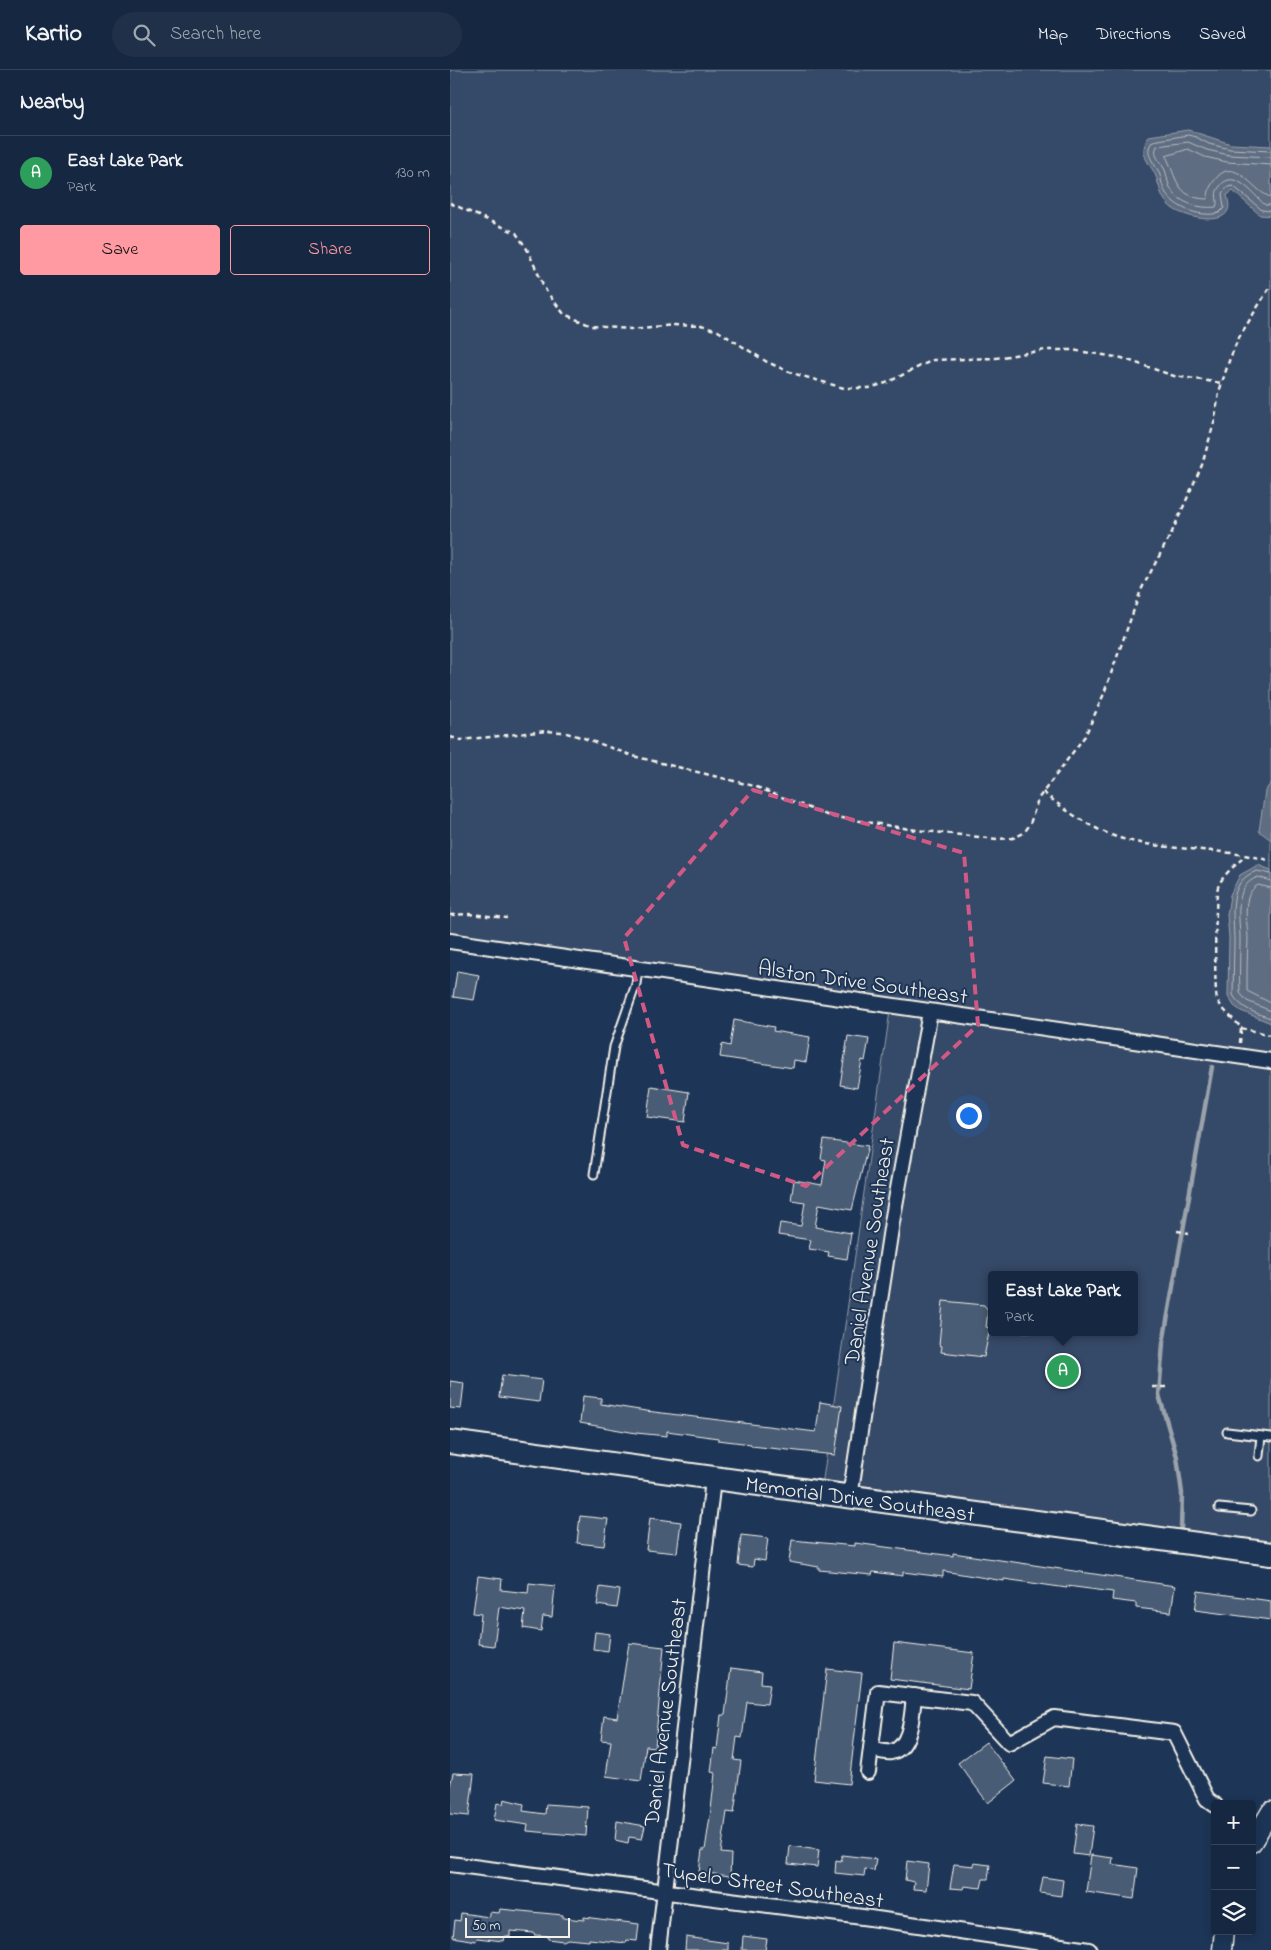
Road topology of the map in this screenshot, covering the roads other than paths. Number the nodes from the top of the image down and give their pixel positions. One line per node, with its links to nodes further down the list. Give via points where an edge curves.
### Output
1 (450, 941): 2 (street, Alston Drive Southeast)
2 (638, 970): 3 (street, Alston Drive Southeast); 5 (lane, via 614,1048)
3 (930, 1012): 4 (street, Alston Drive Southeast); 12 (street, Daniel Avenue Southeast, via 892,1222)
4 (1271, 1062)
5 (594, 1174)
6 (1227, 1432): 7 (lane)
7 (1262, 1436): 8 (lane); 10 (lane)
8 (1271, 1437)
9 (450, 1442): 11 (main road, Memorial Drive Southeast)
10 (1259, 1456)
11 (713, 1480): 12 (main road, Memorial Drive Southeast); 23 (street, Daniel Avenue Southeast)
12 (850, 1497): 15 (main road, Memorial Drive Southeast)
13 (1219, 1508): 14 (lane)
14 (1251, 1512)
15 (1271, 1554)
16 (914, 1696): 17 (street, via 908,1732 900,1747 890,1752); 17 (street, via 878,1692); 19 (street, via 972,1703 1009,1743 1054,1718 1174,1733 1206,1799)
17 (871, 1750): 18 (street)
18 (868, 1772)
19 (1211, 1802)
20 (1271, 1811): 21 (street)
21 (1256, 1833)
22 (450, 1864): 23 (street, Tupelo Street Southeast)
23 (665, 1890): 25 (street, Daniel Avenue Southeast); 26 (street, Tupelo Street Southeast)
24 (1224, 1935): 27 (street)
25 (658, 1950)
26 (1089, 1950)
27 (1222, 1950)

